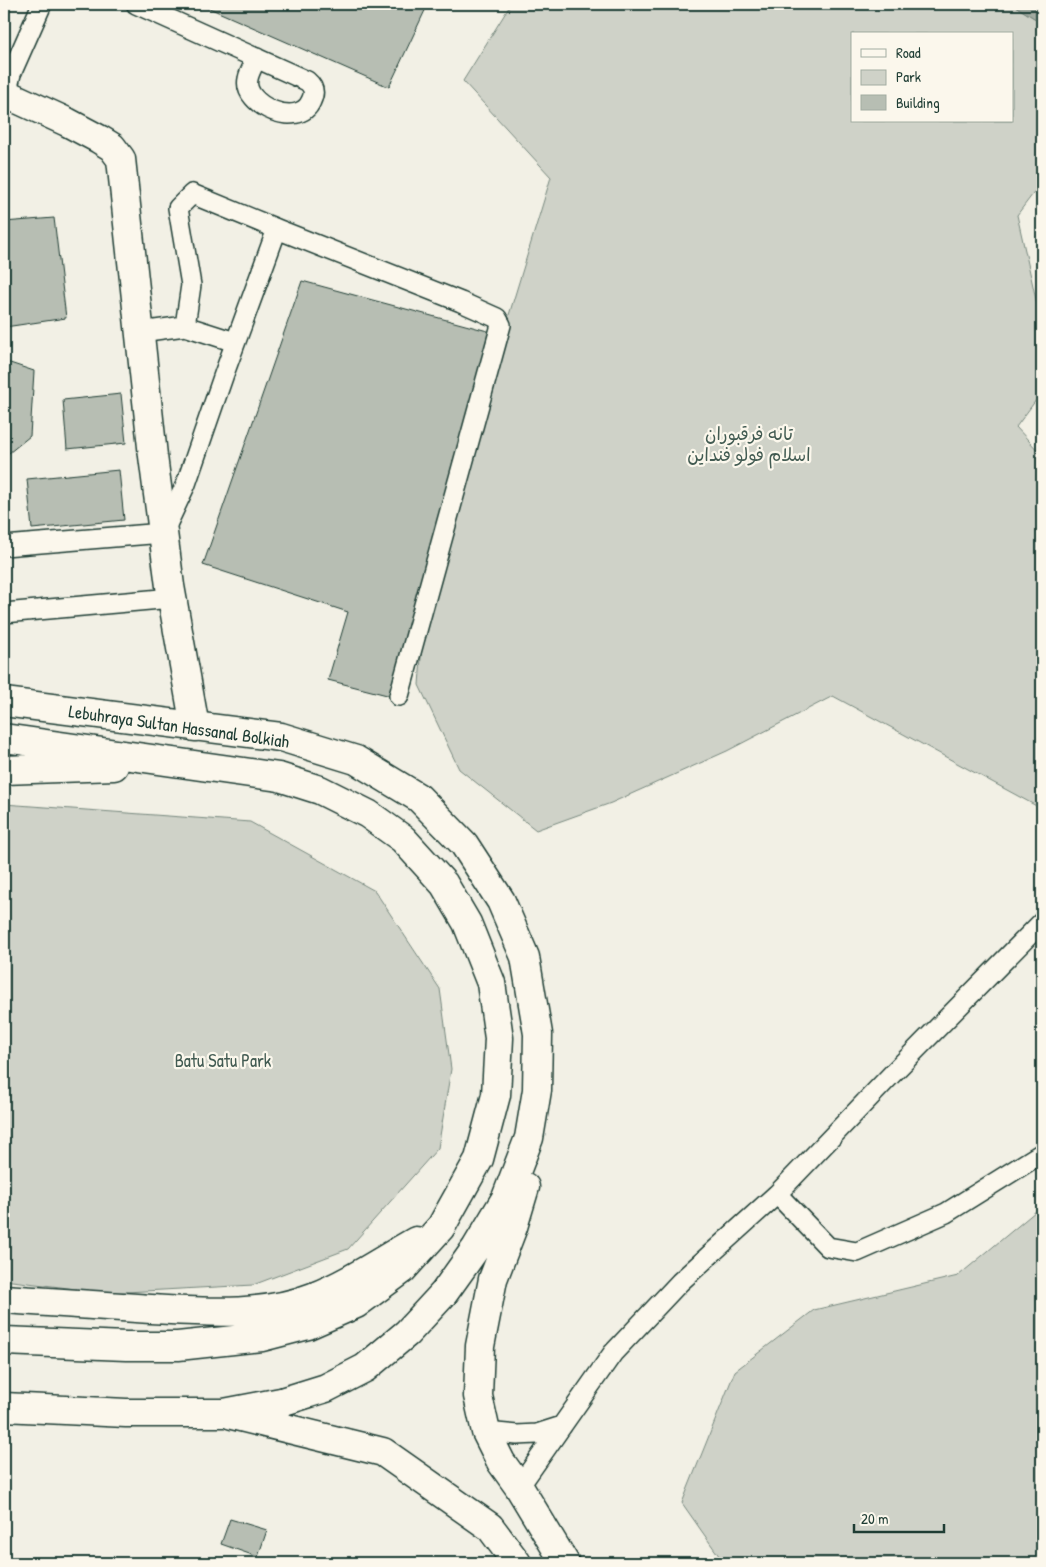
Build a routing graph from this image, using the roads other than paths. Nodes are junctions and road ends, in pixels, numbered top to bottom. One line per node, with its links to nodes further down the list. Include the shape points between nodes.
1 (42, 4): 4 (lane, via 11,74)
2 (136, 4): 3 (lane)
3 (257, 58)
4 (5, 97): 7 (main road, via 99,139 112,147 121,160)
5 (277, 229): 6 (lane, via 192,194 178,208 191,285); 8 (lane); 13 (lane, via 460,302 497,318 501,325)
6 (185, 326): 7 (lane); 8 (lane)
7 (140, 332): 9 (main road)
8 (235, 342): 9 (lane, via 186,484)
9 (163, 532): 10 (lane); 11 (main road)
10 (4, 546)
11 (172, 598): 12 (lane); 15 (main road)
12 (4, 613)
13 (399, 696)
14 (4, 702): 15 (main road, Lebuhraya Sultan Hassanal Bolkiah)
15 (195, 727): 20 (main road, Lebuhraya Sultan Hassanal Bolkiah, via 281,738 356,760 419,798 464,844 501,901 525,957 538,1034 537,1090)
16 (4, 738): 17 (main road, Lebuhraya Sultan Hassanal Bolkiah)
17 (193, 764): 18 (main road); 23 (main road, Lebuhraya Sultan Hassanal Bolkiah, via 279,777 320,790 368,814 403,839 444,884 467,923 492,983 499,1038 496,1095 479,1159)
18 (4, 770)
19 (1042, 922): 22 (lane)
20 (529, 1138): 27 (main road, Lebuhraya Sultan Hassanal Bolkiah, via 506,1198 476,1248 444,1293 407,1333 365,1368 326,1388 280,1402); 29 (main road, via 527,1181 493,1278 480,1346 478,1396)
21 (1042, 1153): 22 (lane, via 946,1213 857,1252 828,1247)
22 (777, 1194): 28 (lane, via 680,1282 613,1353)
23 (441, 1227): 24 (main road, via 347,1281 279,1307 235,1312); 25 (main road, Lebuhraya Sultan Hassanal Bolkiah, via 402,1270 356,1304 308,1325 253,1338 178,1346)
24 (4, 1299)
25 (4, 1342)
26 (4, 1407): 27 (main road, Lebuhraya Sultan Hassanal Bolkiah, via 126,1413)
27 (224, 1413): 31 (main road, via 383,1452 490,1526)
28 (562, 1426): 29 (lane, via 536,1434); 30 (lane)
29 (486, 1432): 30 (main road, via 501,1462)
30 (519, 1487): 32 (main road)
31 (517, 1563)
32 (565, 1563)

